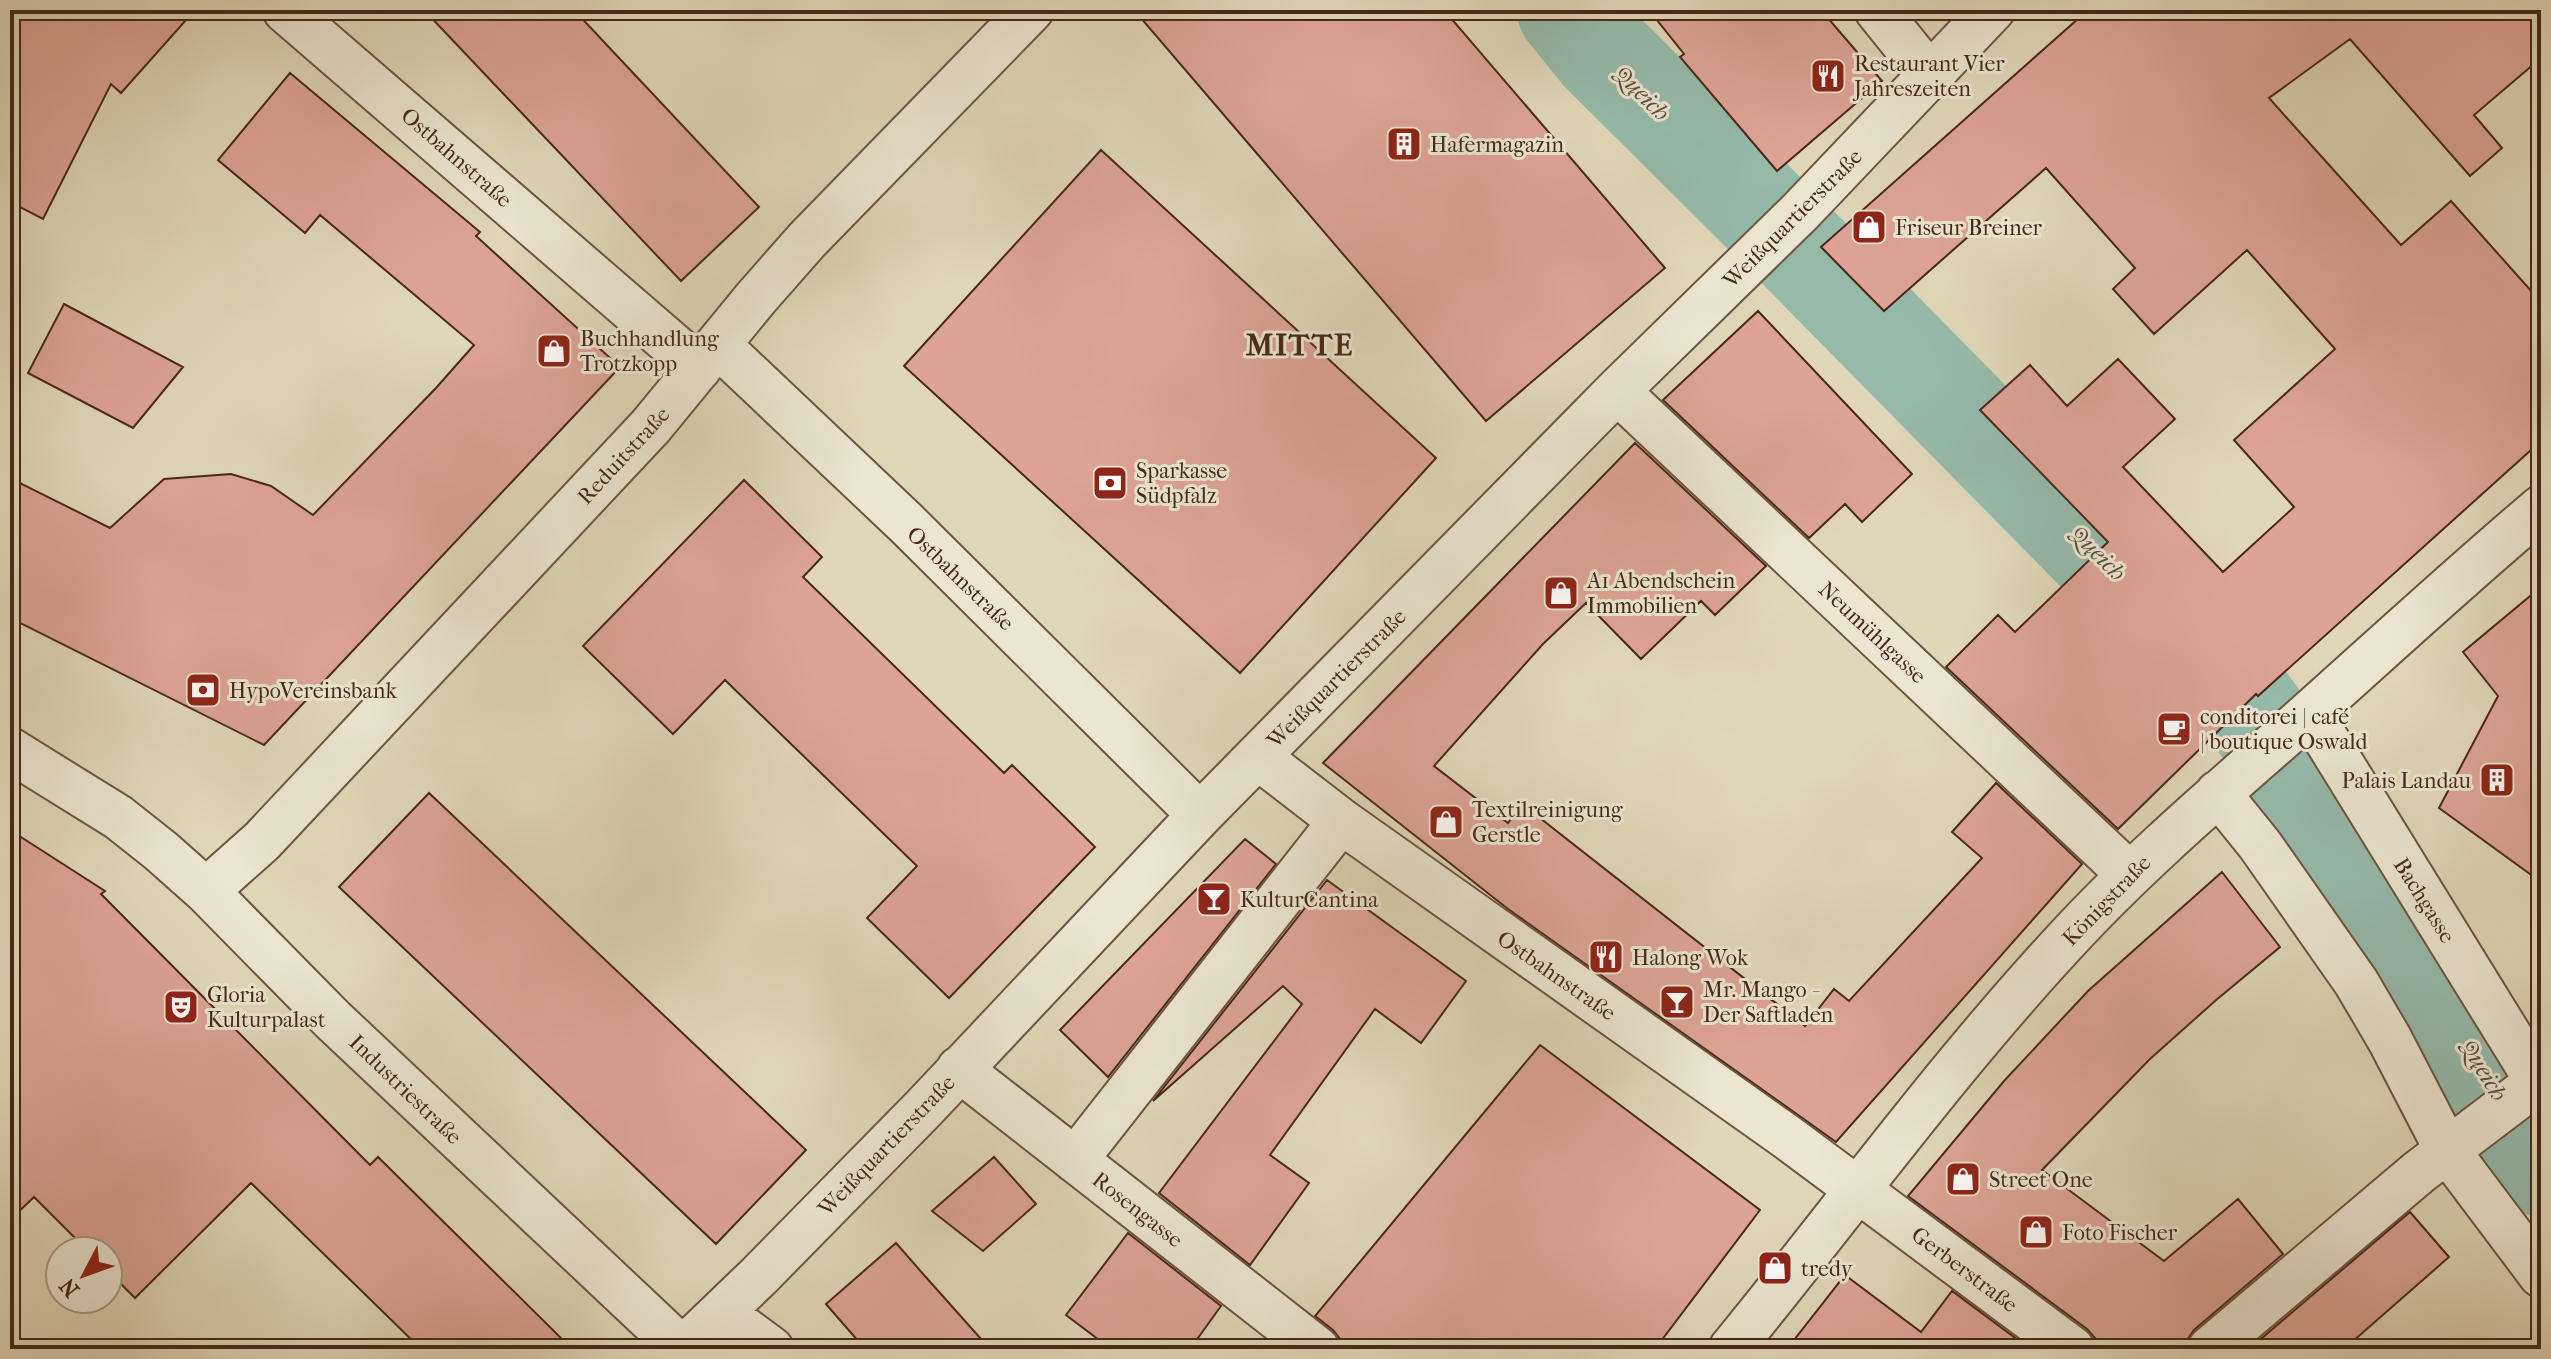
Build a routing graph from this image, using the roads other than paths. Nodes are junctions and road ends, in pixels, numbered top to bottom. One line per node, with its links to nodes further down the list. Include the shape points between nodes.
1 (285, 10): 6 (street, Ostbahnstraße)
2 (1031, 10): 6 (street, Reduitstraße, via 817,230)
3 (1877, 10): 5 (street)
4 (1992, 10): 5 (street, Weißquartierstraße)
5 (1930, 76): 7 (street, Weißquartierstraße)
6 (709, 356): 13 (street, Ostbahnstraße, via 905,522); 16 (street, Reduitstraße, via 651,426 262,841)
7 (1617, 391): 11 (street, Weißquartierstraße); 15 (street, Neumühlgasse)
8 (2541, 508): 9 (street, Königstraße)
9 (2310, 713): 12 (street, Königstraße); 18 (street, Bachgasse)
10 (10, 750): 16 (street, Industriestraße, via 118,817)
11 (1258, 757): 13 (street, Weißquartierstraße); 14 (street, Ostbahnstraße)
12 (2227, 785): 15 (street, Königstraße); 19 (street, via 2260,845 2356,982)
13 (1200, 815): 17 (street, Weißquartierstraße)
14 (1341, 821): 20 (street); 21 (street, Ostbahnstraße)
15 (2129, 874): 21 (street, Königstraße, via 2066,940)
16 (206, 891): 24 (street, Industriestraße, via 333,1020)
17 (959, 1069): 20 (street, Rosengasse); 23 (street, Weißquartierstraße)
18 (2518, 1099): 19 (street, Bachgasse)
19 (2447, 1150): 22 (street); 29 (street, Bachgasse)
20 (1075, 1160): 26 (street, Rosengasse)
21 (1858, 1189): 27 (street, Königstraße); 28 (street, Gerberstraße)
22 (2541, 1275)
23 (722, 1313): 24 (street, Weißquartierstraße); 25 (street)
24 (682, 1349)
25 (771, 1349)
26 (1317, 1349)
27 (1731, 1349)
28 (2072, 1349)
29 (2210, 1349)

